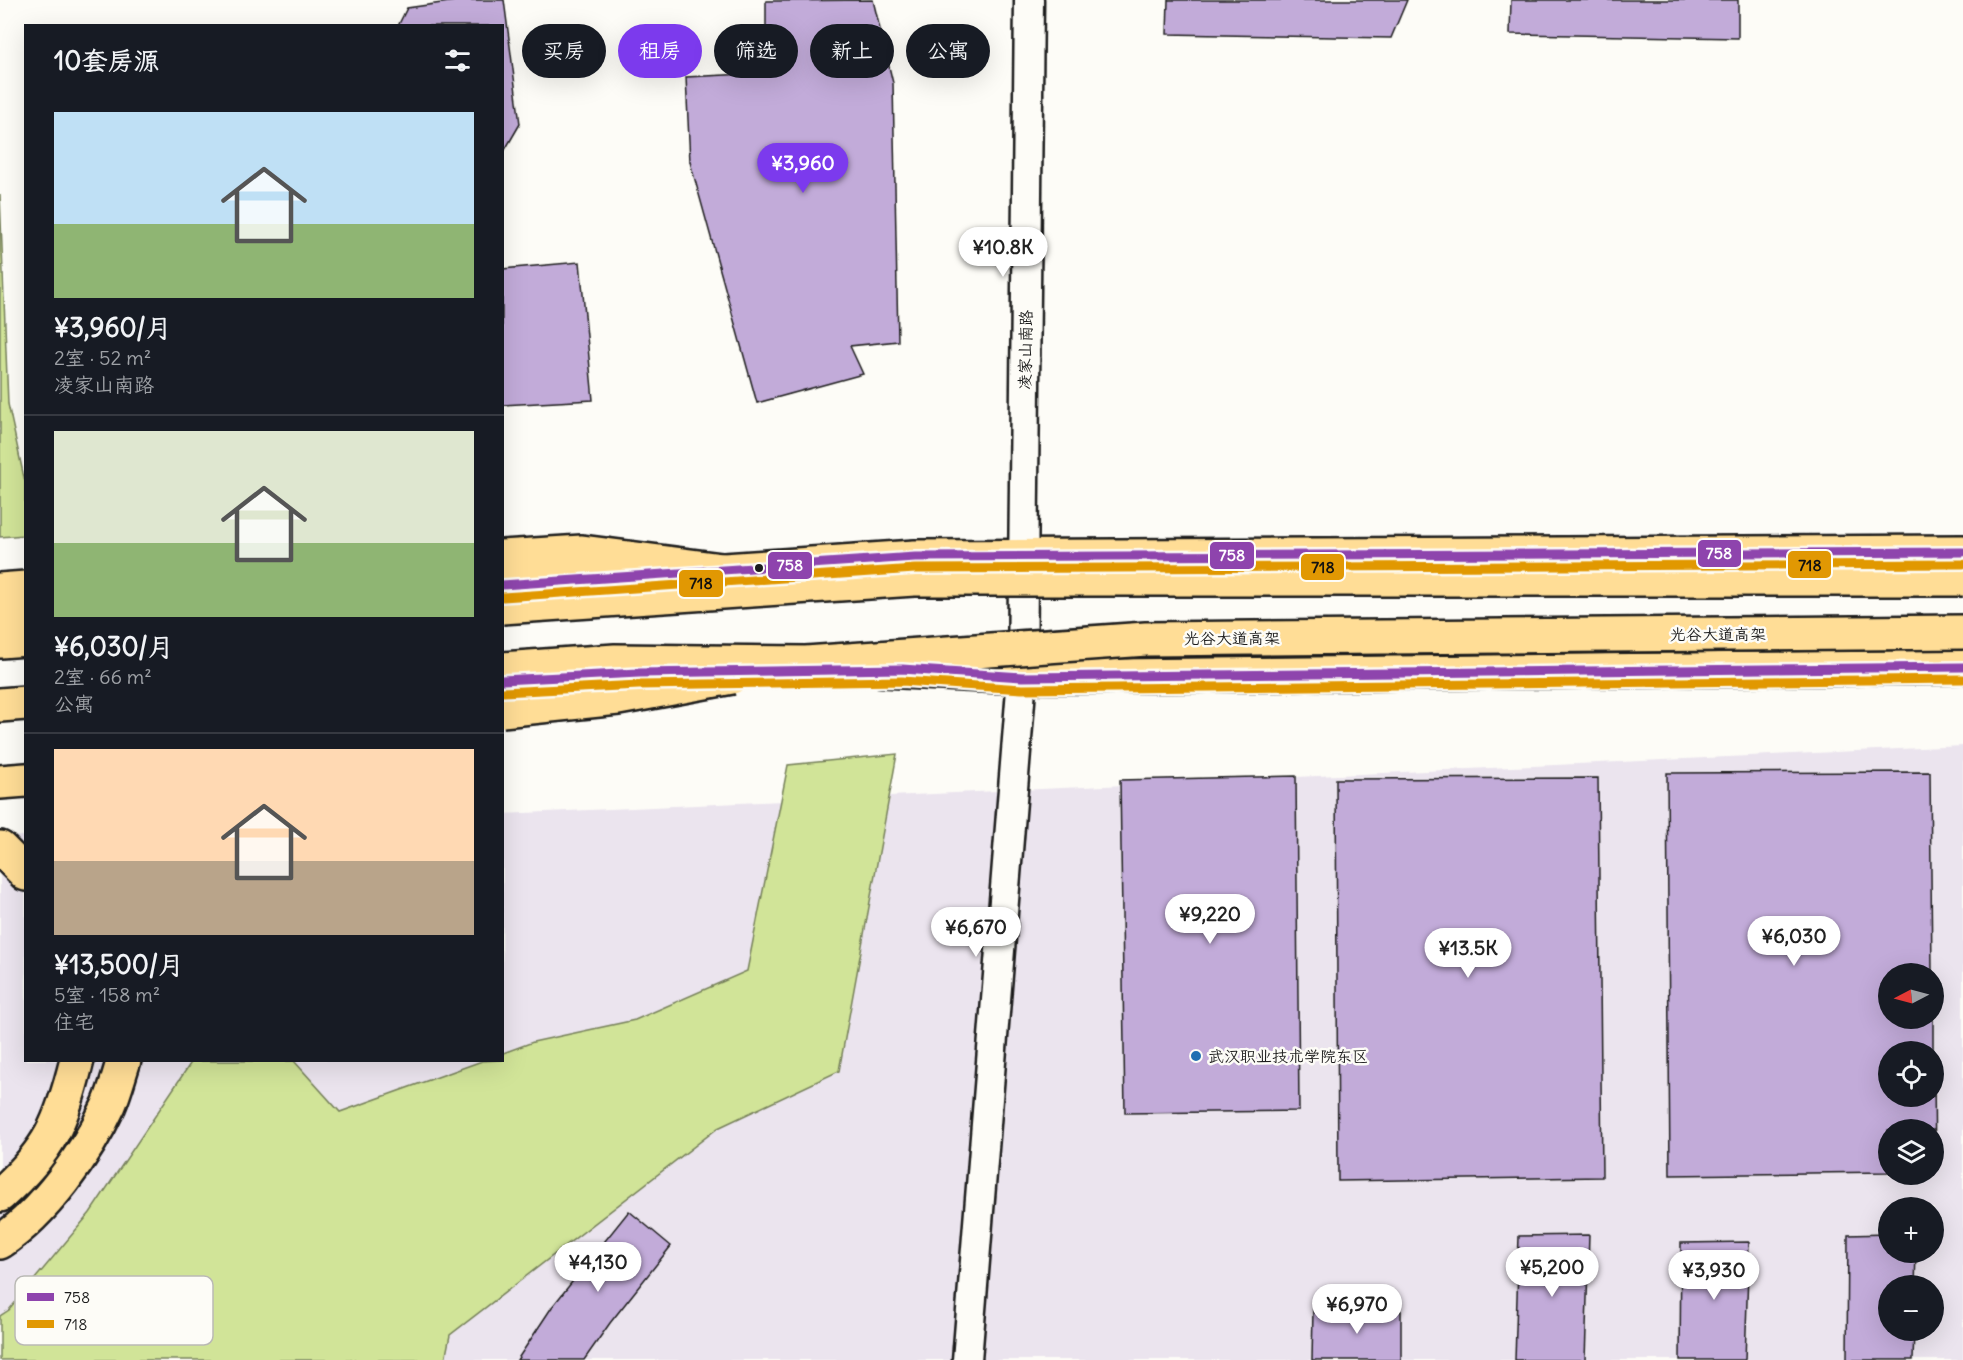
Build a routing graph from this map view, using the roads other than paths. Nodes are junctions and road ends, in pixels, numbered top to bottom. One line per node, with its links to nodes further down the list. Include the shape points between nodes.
1 (1029, 0): 4 (street, 凌家山南路)
2 (1963, 552): 4 (main road)
3 (504, 557): 5 (main road, via 582,552)
4 (1023, 557): 5 (main road, via 915,557); 19 (street, 凌家山南路)
5 (722, 570): 7 (main road)
6 (1963, 579): 10 (main road, bridge, via 914,579)
7 (504, 585)
8 (24, 588): 9 (main road)
9 (0, 590)
10 (504, 607)
11 (24, 617): 12 (main road)
12 (0, 619)
13 (1963, 632): 16 (main road, 光谷大道高架, bridge, via 1146,639)
14 (24, 639): 15 (main road)
15 (0, 641)
16 (806, 663): 18 (main road, 光谷大道高架, bridge, via 615,661); 23 (main road, bridge, via 618,698)
17 (1963, 667): 19 (main road)
18 (504, 669)
19 (1022, 677): 20 (main road, via 902,669 639,673); 34 (street, 凌家山南路)
20 (504, 680)
21 (24, 703): 22 (main road)
22 (0, 705)
23 (504, 710)
24 (24, 714): 25 (main road)
25 (0, 716)
26 (24, 780): 27 (main road)
27 (0, 782)
28 (0, 848): 29 (main road)
29 (24, 872)
30 (76, 1062): 32 (main road, via 65,1108 47,1145)
31 (123, 1062): 33 (main road, via 109,1105 79,1156 46,1203)
32 (0, 1195)
33 (0, 1242)
34 (967, 1360)

